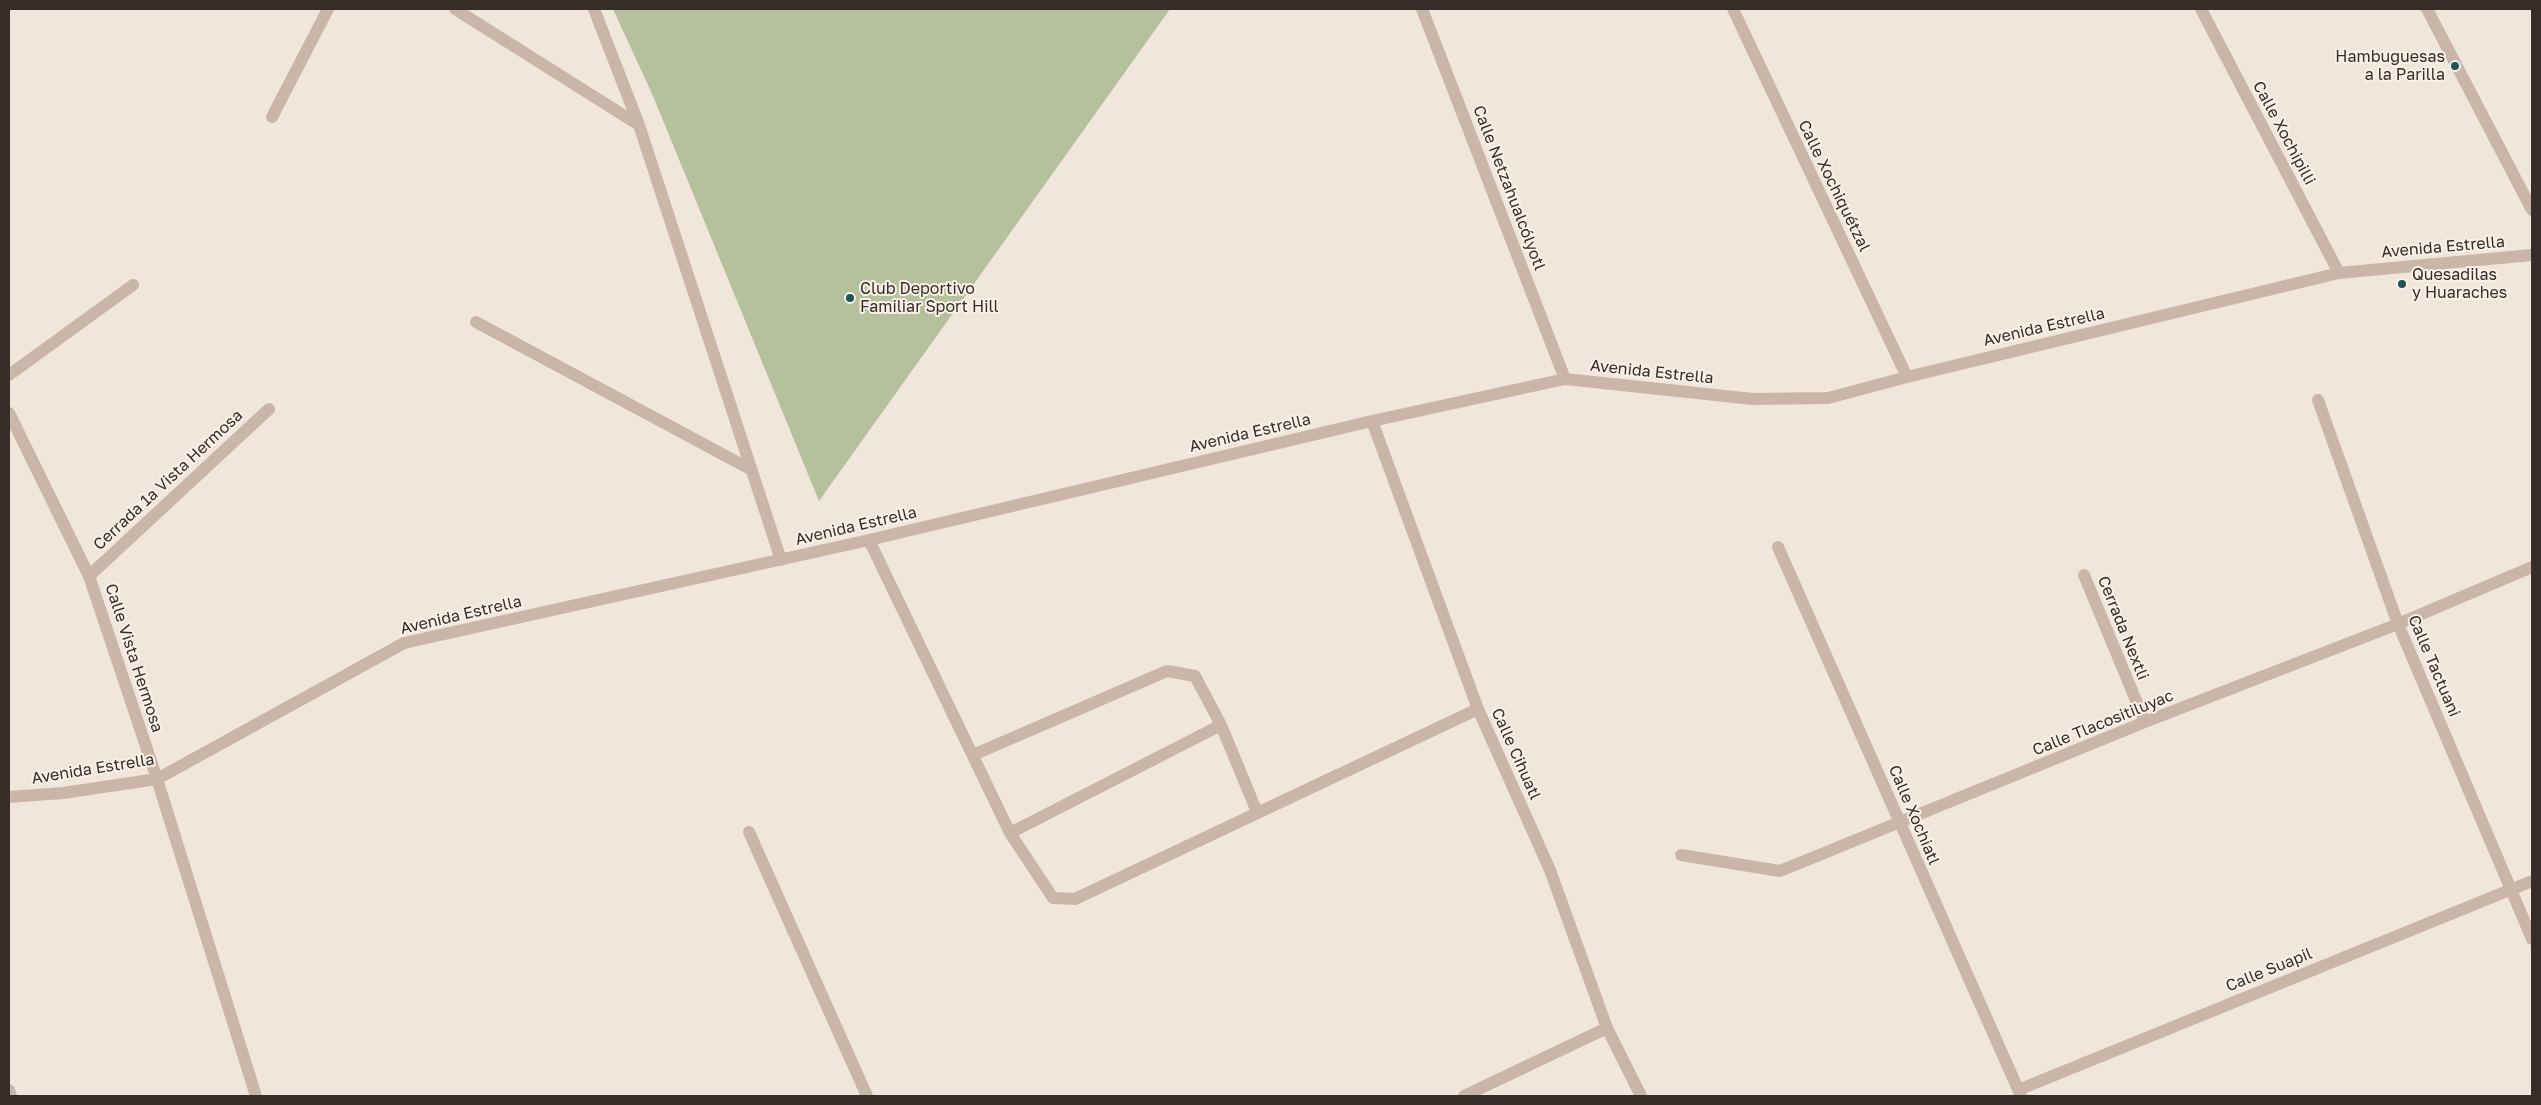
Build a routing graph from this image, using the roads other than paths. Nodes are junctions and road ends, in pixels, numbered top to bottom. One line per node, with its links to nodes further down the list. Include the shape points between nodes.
1 (328, 9): 8 (street)
2 (455, 9): 9 (street)
3 (594, 9): 9 (street)
4 (1422, 9): 17 (street, Calle Netzahualcólyotl)
5 (1733, 9): 16 (street, Calle Xochiquétzal)
6 (2200, 9): 12 (street, Calle Xochipilli)
7 (2427, 9): 10 (street)
8 (272, 117)
9 (639, 125): 22 (street)
10 (2532, 210)
11 (2532, 256): 12 (street, Avenida Estrella)
12 (2339, 273): 16 (street, Avenida Estrella)
13 (133, 285): 15 (street)
14 (476, 322): 22 (street)
15 (9, 375)
16 (1907, 376): 17 (street, Avenida Estrella, via 1828,398 1752,398)
17 (1565, 379): 21 (street, Avenida Estrella)
18 (2318, 400): 29 (street, Calle Tactuani)
19 (269, 409): 28 (street, Cerrada 1ª Vista Hermosa)
20 (9, 413): 28 (street, Calle Vista Hermosa)
21 (1372, 421): 23 (street, Avenida Estrella); 30 (street, Calle Cihuatl)
22 (750, 469): 25 (street)
23 (869, 540): 25 (street, Avenida Estrella); 33 (street)
24 (1778, 547): 37 (street, Calle Xochiatl)
25 (780, 560): 34 (street, Avenida Estrella, via 404,643)
26 (2532, 567): 29 (street, Calle Tlacositiluyac)
27 (2084, 575): 31 (street, Cerrada Nextli)
28 (89, 576): 34 (street, Calle Vista Hermosa)
29 (2398, 624): 31 (street, Calle Tlacositiluyac); 42 (street, Calle Tactuani)
30 (1478, 709): 36 (street); 44 (street, Calle Cihuatl, via 1550,870)
31 (2145, 722): 37 (street, Calle Tlacositiluyac)
32 (1221, 726): 33 (street, via 1195,676 1167,671); 36 (street); 39 (street)
33 (973, 755): 39 (street)
34 (156, 779): 35 (street, Avenida Estrella, via 63,793); 48 (street, Calle Vista Hermosa)
35 (9, 797)
36 (1257, 812): 39 (street, via 1075,899 1053,898)
37 (1900, 824): 40 (street, Calle Tlacositiluyac, via 1780,871); 46 (street, Calle Xochiatl)
38 (749, 832): 49 (street)
39 (1010, 833)
40 (1681, 855)
41 (2532, 881): 42 (street, Calle Suapil)
42 (2510, 890): 43 (street, Calle Tactuani); 46 (street, Calle Suapil)
43 (2532, 939)
44 (1608, 1028): 50 (street); 51 (street, Calle Cihuatl)
45 (9, 1090): 47 (street)
46 (2019, 1093)
47 (11, 1096)
48 (256, 1096)
49 (867, 1096)
50 (1464, 1096)
51 (1642, 1096)

